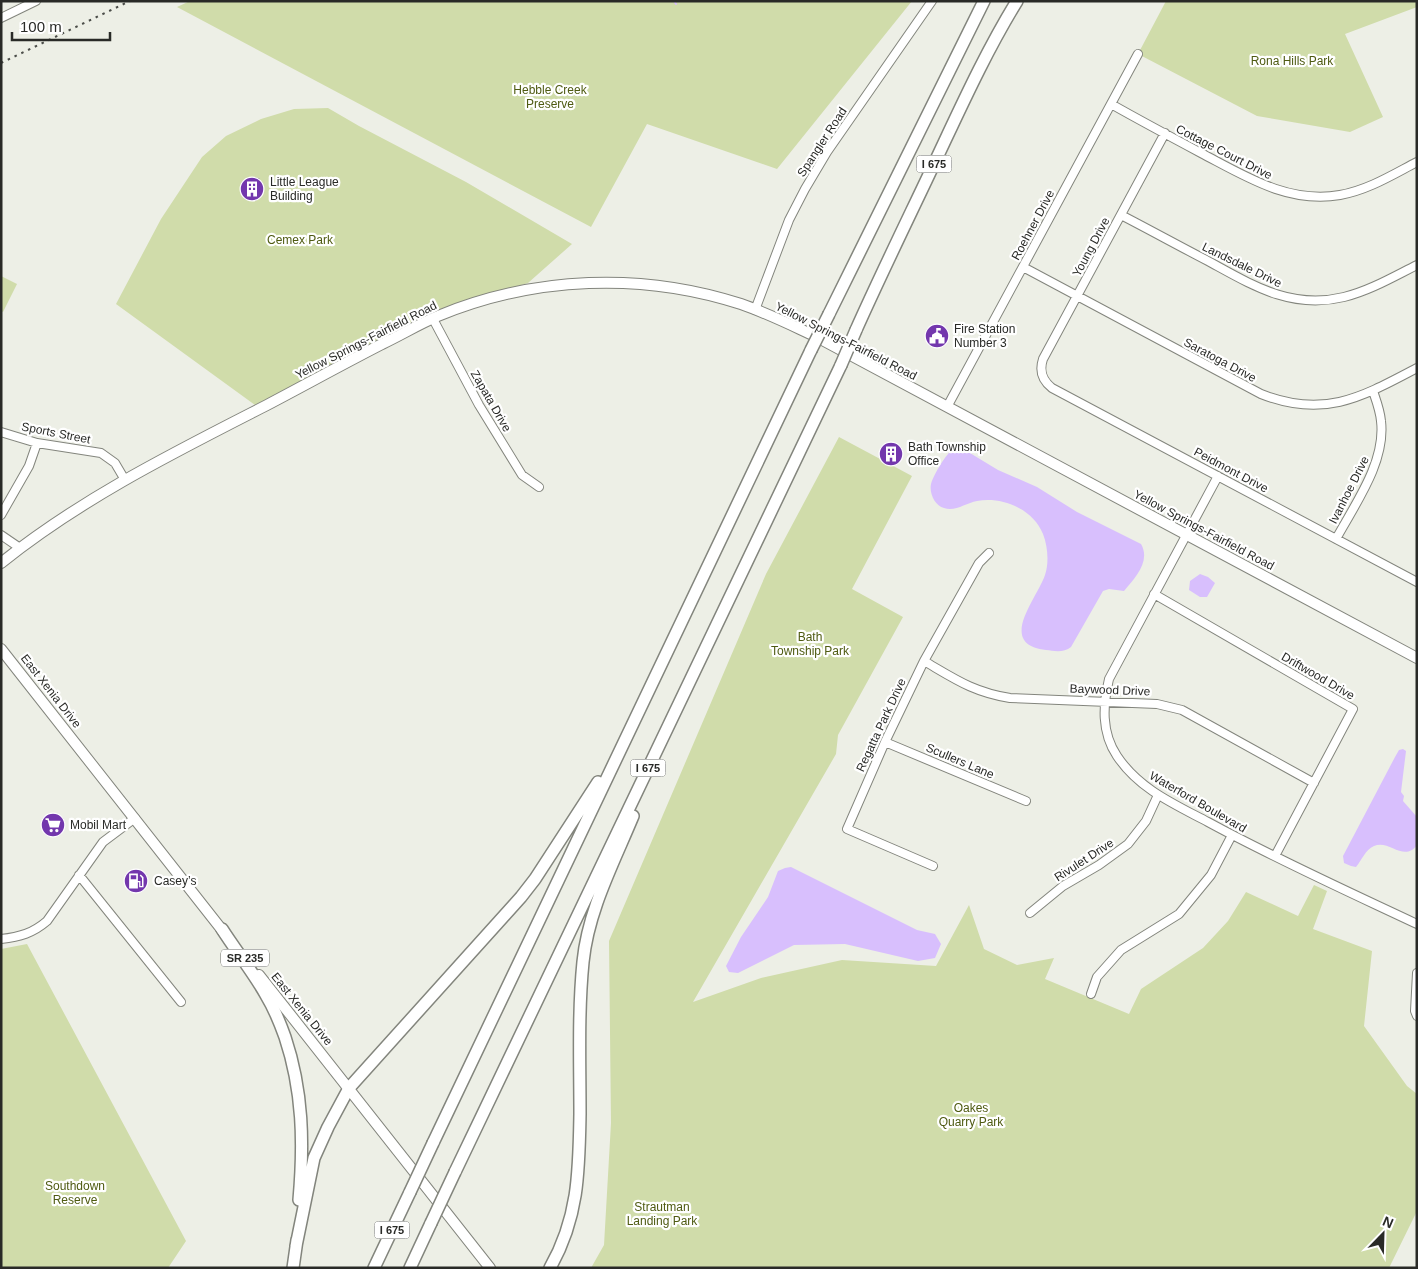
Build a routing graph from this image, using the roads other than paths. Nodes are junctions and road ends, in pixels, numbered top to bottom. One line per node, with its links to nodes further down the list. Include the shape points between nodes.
1 (36, 1): 5 (street)
2 (932, 1): 14 (street, Spangler Road, via 805,189 789,220)
3 (984, 1): 39 (highway, I 675, bridge)
4 (1017, 1): 34 (highway, I 675, bridge, via 946,139 842,365)
5 (1, 18)
6 (1138, 54): 7 (street, Roehner Drive)
7 (1111, 104): 8 (street, Cottage Court Drive); 12 (street, Roehner Drive)
8 (1165, 134): 9 (street, Cottage Court Drive, via 1259,184 1299,196 1352,192); 10 (street, Young Drive)
9 (1417, 162)
10 (1121, 214): 11 (street, Landsdale Drive, via 1262,290 1294,299 1343,298); 13 (street, Young Drive)
11 (1417, 265)
12 (1023, 267): 13 (street, Saratoga Drive); 19 (street, Roehner Drive)
13 (1077, 296): 17 (street, Young Drive, via 1043,359); 18 (street, Saratoga Drive, via 1268,397 1299,404 1324,405)
14 (755, 310): 15 (main road, Yellow Springs-Fairfield Road, via 686,290 633,283 590,282 510,293); 19 (main road, Yellow Springs-Fairfield Road, via 815,336)
15 (433, 319): 23 (main road, Yellow Springs-Fairfield Road); 24 (street, Zapata Drive, via 479,405 522,475)
16 (1417, 368): 18 (street, Saratoga Drive)
17 (1041, 372): 22 (street, Peidmont Drive, via 1052,388)
18 (1373, 391): 28 (street, Ivanhoe Drive, via 1381,420 1379,452 1373,470)
19 (947, 407): 26 (main road, Yellow Springs-Fairfield Road)
20 (1, 432): 21 (street, Sports Street)
21 (37, 443): 23 (street, Sports Street, via 101,453 114,463); 25 (street, via 29,466)
22 (1218, 476): 26 (street, Waterford Boulevard); 28 (street, Peidmont Drive)
23 (125, 480): 29 (main road, Yellow Springs-Fairfield Road)
24 (539, 487)
25 (1, 515)
26 (1187, 534): 33 (street, Waterford Boulevard); 36 (main road, Yellow Springs-Fairfield Road)
27 (1, 535): 29 (street)
28 (1336, 539): 32 (street, Peidmont Drive)
29 (20, 548): 31 (main road, Yellow Springs-Fairfield Road)
30 (990, 553): 37 (street, Regatta Park Drive, via 979,563)
31 (1, 563)
32 (1417, 582)
33 (1154, 594): 38 (street, Waterford Boulevard, via 1109,679); 41 (street, Driftwood Drive, via 1353,709)
34 (708, 639): 61 (highway, I 675, bridge); 63 (highway, via 587,933 581,989 578,1178 569,1226)
35 (1, 648): 44 (main road, East Xenia Drive / SR 235)
36 (1417, 658)
37 (924, 661): 38 (street, Baywood Drive, via 989,694 1010,698); 40 (street, Regatta Park Drive)
38 (1104, 701): 41 (street, Baywood Drive, via 1157,704 1182,710); 42 (street, Waterford Boulevard, via 1105,728 1116,754 1133,777)
39 (638, 710): 57 (highway, via 602,776 521,897); 60 (highway, I 675, bridge)
40 (884, 742): 43 (street, Scullers Lane); 47 (street, Regatta Park Drive, via 847,829)
41 (1314, 783): 46 (street, Driftwood Drive)
42 (1158, 795): 45 (street, Waterford Boulevard); 49 (street, Rivulet Drive, via 1146,821 1128,844 1099,866 1063,886)
43 (1026, 801)
44 (135, 818): 48 (street, via 103,842); 51 (main road, East Xenia Drive / SR 235)
45 (1232, 835): 46 (street, Waterford Boulevard); 54 (street, via 1211,875 1179,914 1121,950 1097,977)
46 (1275, 856): 50 (street, Waterford Boulevard)
47 (933, 866)
48 (79, 874): 52 (street, via 51,917 40,927 25,935); 55 (street)
49 (1030, 913)
50 (1417, 924)
51 (222, 928): 57 (main road, East Xenia Drive / SR 235); 58 (highway, via 267,996 293,1064 303,1129)
52 (1, 939)
53 (1417, 973): 56 (street)
54 (1091, 994)
55 (181, 1002)
56 (1417, 1016)
57 (348, 1088): 58 (highway, via 314,1158); 62 (main road, East Xenia Drive / SR 235)
58 (296, 1246): 59 (highway)
59 (293, 1268)
60 (374, 1268)
61 (410, 1268)
62 (490, 1268)
63 (550, 1268)

